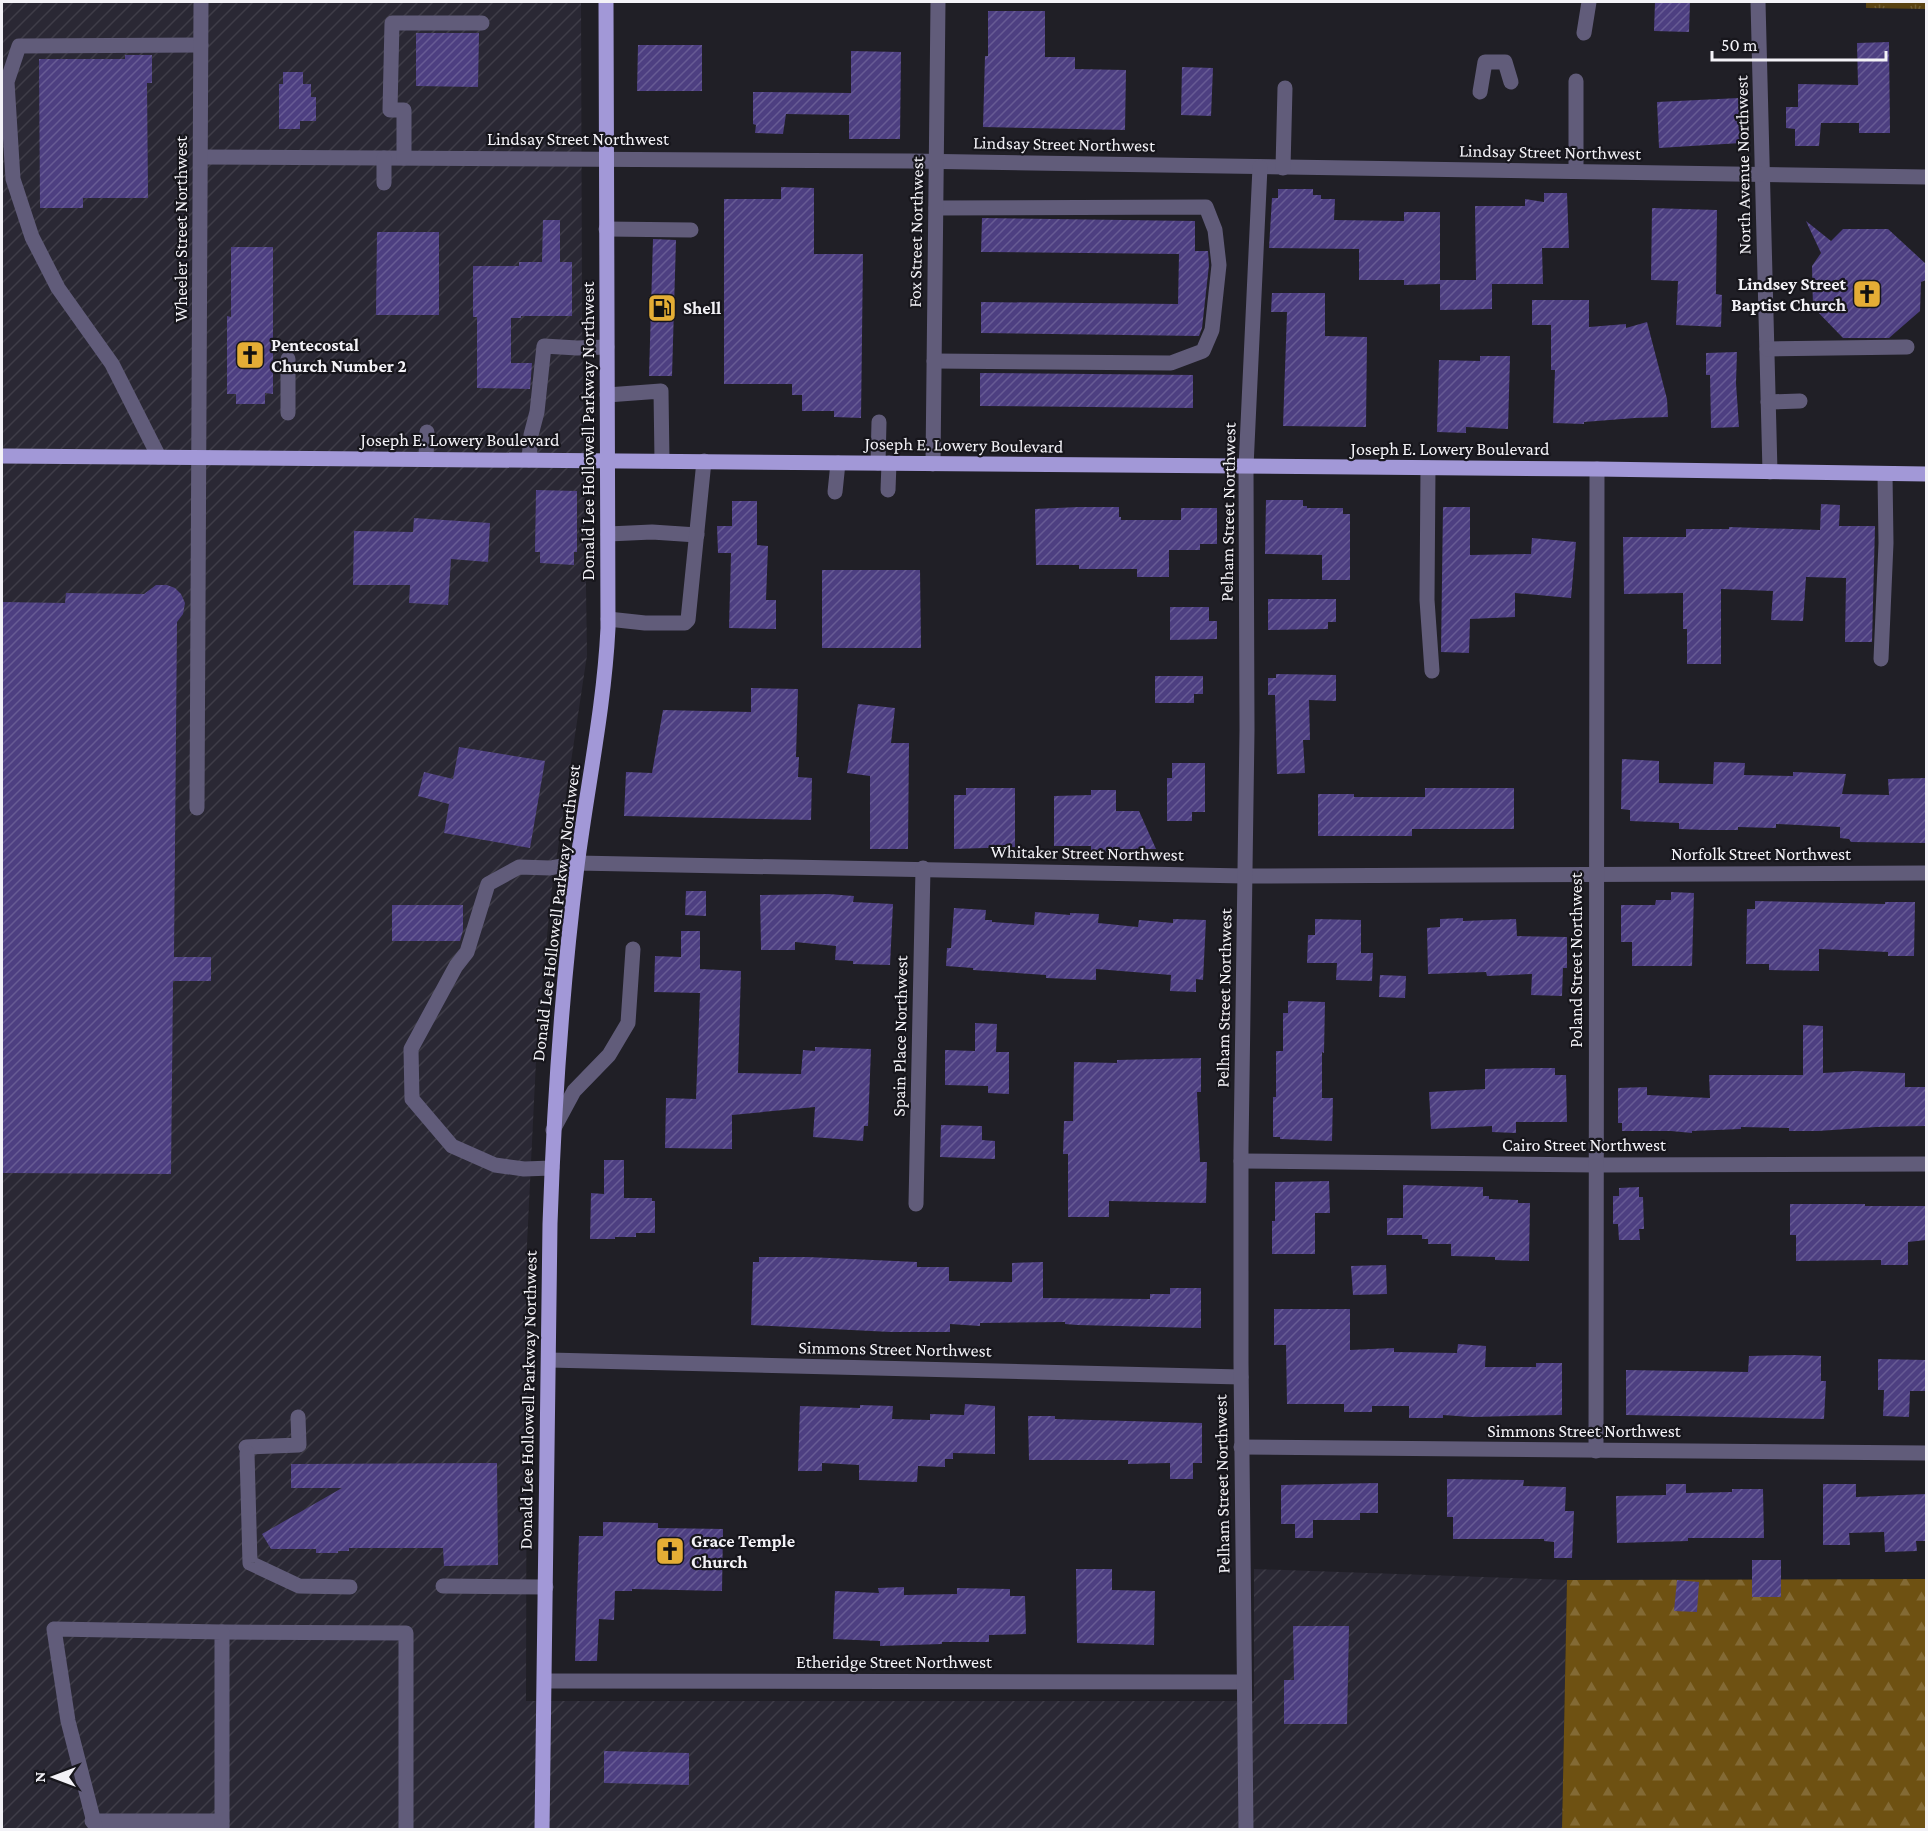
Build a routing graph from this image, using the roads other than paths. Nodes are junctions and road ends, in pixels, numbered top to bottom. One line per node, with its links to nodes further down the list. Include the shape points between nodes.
1 (201, 2): 8 (street, Wheeler Street Northwest)
2 (606, 2): 16 (main road, Donald Lee Hollowell Parkway Northwest)
3 (938, 2): 17 (street, Fox Street Northwest)
4 (1589, 2): 7 (street)
5 (1758, 2): 21 (street, North Avenue Northwest)
6 (482, 23): 15 (street, via 392,23 390,110 404,110)
7 (1584, 33)
8 (201, 45): 13 (street, Wheeler Street Northwest); 39 (street, via 19,46 7,82 14,179 32,237 58,288 112,364)
9 (1576, 81): 20 (street)
10 (1511, 82): 12 (street, via 1505,62 1485,63)
11 (1285, 88): 19 (street)
12 (1480, 92)
13 (201, 157): 14 (street, Lindsay Street Northwest); 40 (street, Wheeler Street Northwest)
14 (384, 158): 15 (street, Lindsay Street Northwest); 23 (street)
15 (404, 158): 16 (street, Lindsay Street Northwest)
16 (606, 158): 17 (street, Lindsay Street Northwest); 25 (main road, Donald Lee Hollowell Parkway Northwest)
17 (937, 162): 18 (street, Lindsay Street Northwest); 24 (street, Fox Street Northwest)
18 (1260, 167): 19 (street, Lindsay Street Northwest); 49 (street, Pelham Street Northwest)
19 (1283, 168): 20 (street, Lindsay Street Northwest)
20 (1576, 171): 21 (street, Lindsay Street Northwest)
21 (1763, 175): 22 (street, Lindsay Street Northwest); 29 (street, North Avenue Northwest)
22 (1926, 177)
23 (384, 183)
24 (936, 208): 31 (street, Fox Street Northwest); 31 (street, via 1206,207 1215,230 1219,265 1212,330 1203,351 1171,363)
25 (606, 229): 26 (street); 27 (main road, Donald Lee Hollowell Parkway Northwest)
26 (691, 230)
27 (607, 347): 32 (main road, Donald Lee Hollowell Parkway Northwest); 42 (street, via 543,346)
28 (1907, 347): 29 (street)
29 (1767, 349): 34 (street, North Avenue Northwest)
30 (288, 359): 35 (street)
31 (934, 362): 48 (street, Fox Street Northwest)
32 (607, 395): 43 (main road, Donald Lee Hollowell Parkway Northwest); 44 (street, via 661,391)
33 (1800, 401): 34 (street)
34 (1768, 402): 52 (street, North Avenue Northwest)
35 (288, 412)
36 (879, 422): 47 (street)
37 (427, 432): 41 (street)
38 (2, 456): 39 (main road, Joseph E. Lowery Boulevard)
39 (159, 457): 40 (main road, Joseph E. Lowery Boulevard)
40 (199, 457): 41 (main road, Joseph E. Lowery Boulevard); 62 (street, Wheeler Street Northwest)
41 (426, 459): 42 (main road, Joseph E. Lowery Boulevard)
42 (529, 460): 43 (main road, Joseph E. Lowery Boulevard)
43 (607, 460): 44 (main road, Joseph E. Lowery Boulevard); 57 (main road, Donald Lee Hollowell Parkway Northwest)
44 (662, 461): 45 (main road, Joseph E. Lowery Boulevard)
45 (704, 461): 46 (main road, Joseph E. Lowery Boulevard); 58 (street)
46 (838, 463): 47 (main road, Joseph E. Lowery Boulevard); 56 (street)
47 (884, 463): 48 (main road, Joseph E. Lowery Boulevard); 55 (street)
48 (933, 464): 49 (main road, Joseph E. Lowery Boulevard)
49 (1246, 467): 50 (main road, Joseph E. Lowery Boulevard); 67 (street, Pelham Street Northwest)
50 (1428, 468): 51 (main road, Joseph E. Lowery Boulevard); 61 (street, via 1427,600)
51 (1597, 469): 52 (main road, Joseph E. Lowery Boulevard); 66 (street, Poland Street Northwest)
52 (1770, 472): 53 (main road, Joseph E. Lowery Boulevard)
53 (1885, 474): 54 (main road, Joseph E. Lowery Boulevard); 60 (street)
54 (1926, 474)
55 (888, 490)
56 (835, 492)
57 (608, 534): 58 (street, via 652,531); 59 (main road, Donald Lee Hollowell Parkway Northwest)
58 (698, 535): 59 (street, via 685,623)
59 (608, 619): 63 (main road, Donald Lee Hollowell Parkway Northwest, via 601,711)
60 (1881, 659)
61 (1432, 671)
62 (197, 808)
63 (577, 863): 64 (street, Whitaker Street Northwest); 69 (main road, Donald Lee Hollowell Parkway Northwest); 73 (street, Whitaker Street Northwest, via 550,868 519,867 488,884 466,952 411,1049 412,1099 452,1146 495,1166)
64 (923, 868): 67 (street, Whitaker Street Northwest); 74 (street, Spain Place Northwest)
65 (1926, 873): 66 (street, Norfolk Street Northwest)
66 (1596, 874): 67 (street, Whitaker Street Northwest); 72 (street, Poland Street Northwest)
67 (1245, 876): 70 (street, Pelham Street Northwest)
68 (633, 949): 69 (street, via 628,1023 609,1055 574,1091)
69 (553, 1130): 73 (main road, Donald Lee Hollowell Parkway Northwest)
70 (1241, 1161): 72 (street, Cairo Street Northwest); 76 (street, Pelham Street Northwest)
71 (1926, 1164): 72 (street, Cairo Street Northwest)
72 (1596, 1165): 79 (street, Poland Street Northwest)
73 (552, 1168): 75 (main road, Donald Lee Hollowell Parkway Northwest)
74 (916, 1204)
75 (549, 1360): 76 (street, Simmons Street Northwest); 83 (main road, Donald Lee Hollowell Parkway Northwest)
76 (1241, 1377): 78 (street, Pelham Street Northwest)
77 (298, 1418): 82 (street, via 299,1445 246,1450 250,1563 299,1586)
78 (1241, 1447): 79 (street, Simmons Street Northwest); 86 (street, Pelham Street Northwest)
79 (1596, 1451): 80 (street, Simmons Street Northwest)
80 (1926, 1454)
81 (443, 1586): 83 (street)
82 (350, 1587)
83 (546, 1587): 85 (main road, Donald Lee Hollowell Parkway Northwest)
84 (222, 1632): 87 (street, via 54,1629 68,1721); 88 (street); 89 (street, via 406,1633)
85 (545, 1681): 86 (street, Etheridge Street Northwest); 90 (main road, Donald Lee Hollowell Parkway Northwest)
86 (1244, 1682): 91 (street, Pelham Street Northwest)
87 (94, 1825): 88 (street)
88 (222, 1825)
89 (406, 1830)
90 (542, 1830)
91 (1246, 1830)

